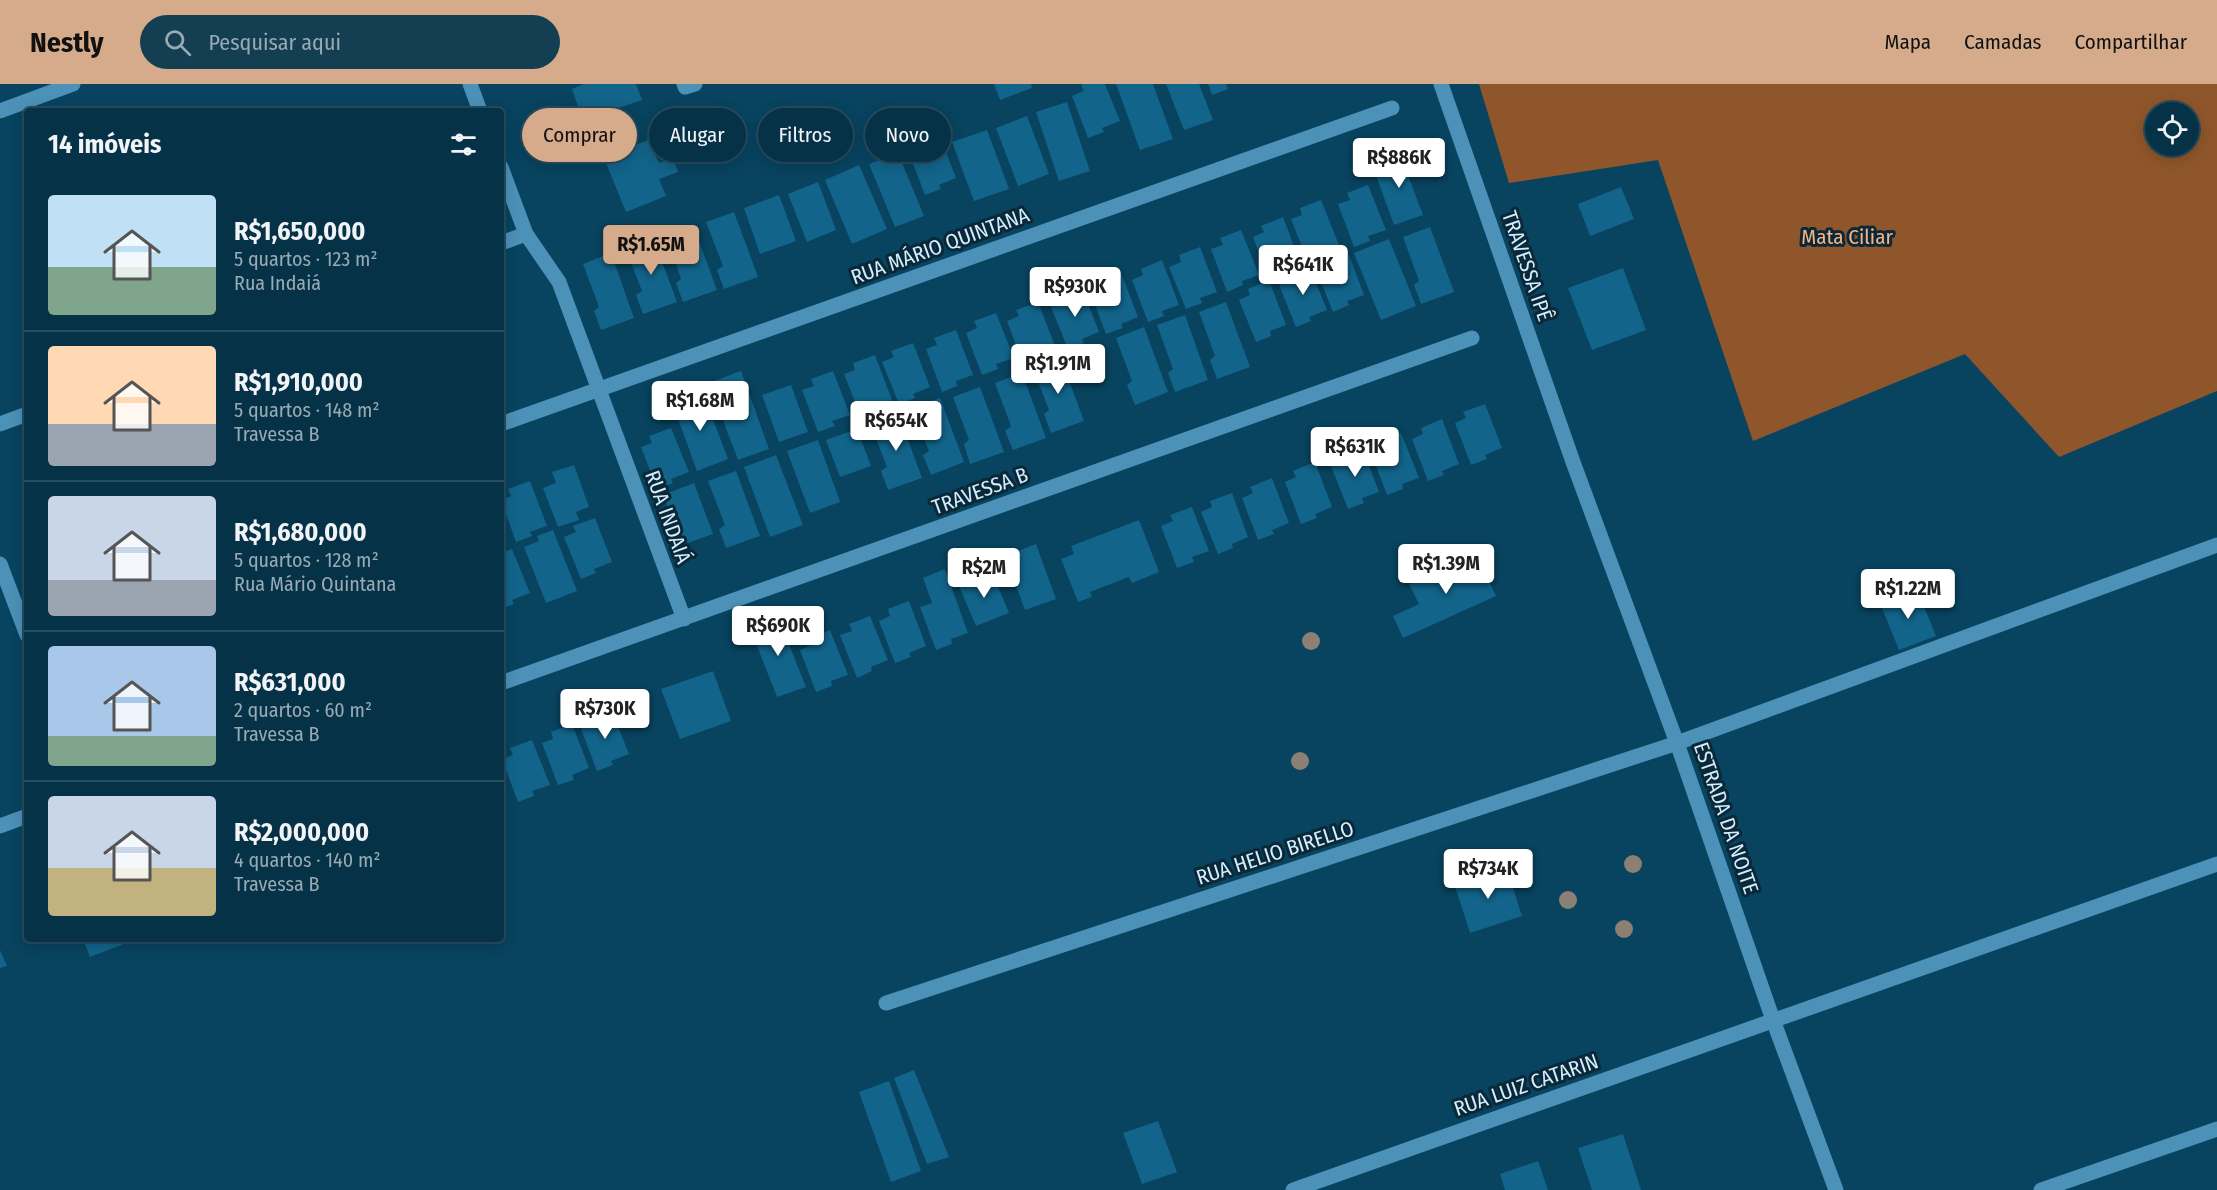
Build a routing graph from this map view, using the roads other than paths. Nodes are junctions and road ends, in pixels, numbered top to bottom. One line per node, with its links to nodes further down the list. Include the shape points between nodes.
1 (74, 84): 8 (street)
2 (470, 84): 6 (street)
3 (684, 84): 4 (street)
4 (695, 84)
5 (1442, 84): 17 (street, TRAVESSA IPÊ)
6 (479, 108)
7 (1392, 108): 13 (street, RUA MÁRIO QUINTANA)
8 (0, 111)
9 (504, 175): 10 (street, RUA INDAIÁ)
10 (526, 234): 11 (street); 13 (street, RUA INDAIÁ, via 559,282)
11 (504, 242)
12 (1472, 338): 20 (street, TRAVESSA B)
13 (598, 389): 15 (street, RUA MÁRIO QUINTANA); 20 (street, RUA INDAIÁ)
14 (24, 415): 16 (street)
15 (504, 423)
16 (0, 424)
17 (1573, 462): 23 (street, ESTRADA DA NOITE)
18 (2217, 545): 23 (street, RUA HELIO BIRELLO)
19 (0, 564): 21 (street)
20 (684, 619): 22 (street, TRAVESSA B)
21 (24, 628)
22 (504, 682)
23 (1677, 742): 27 (street, RUA HELIO BIRELLO); 28 (street, ESTRADA DA NOITE)
24 (24, 817): 25 (street)
25 (0, 826)
26 (2217, 864): 28 (street, RUA LUIZ CATARIN)
27 (886, 1003)
28 (1773, 1020): 30 (street, RUA LUIZ CATARIN); 31 (street, ESTRADA DA NOITE)
29 (2217, 1129): 32 (street)
30 (1293, 1190)
31 (1836, 1190)
32 (2041, 1190)

